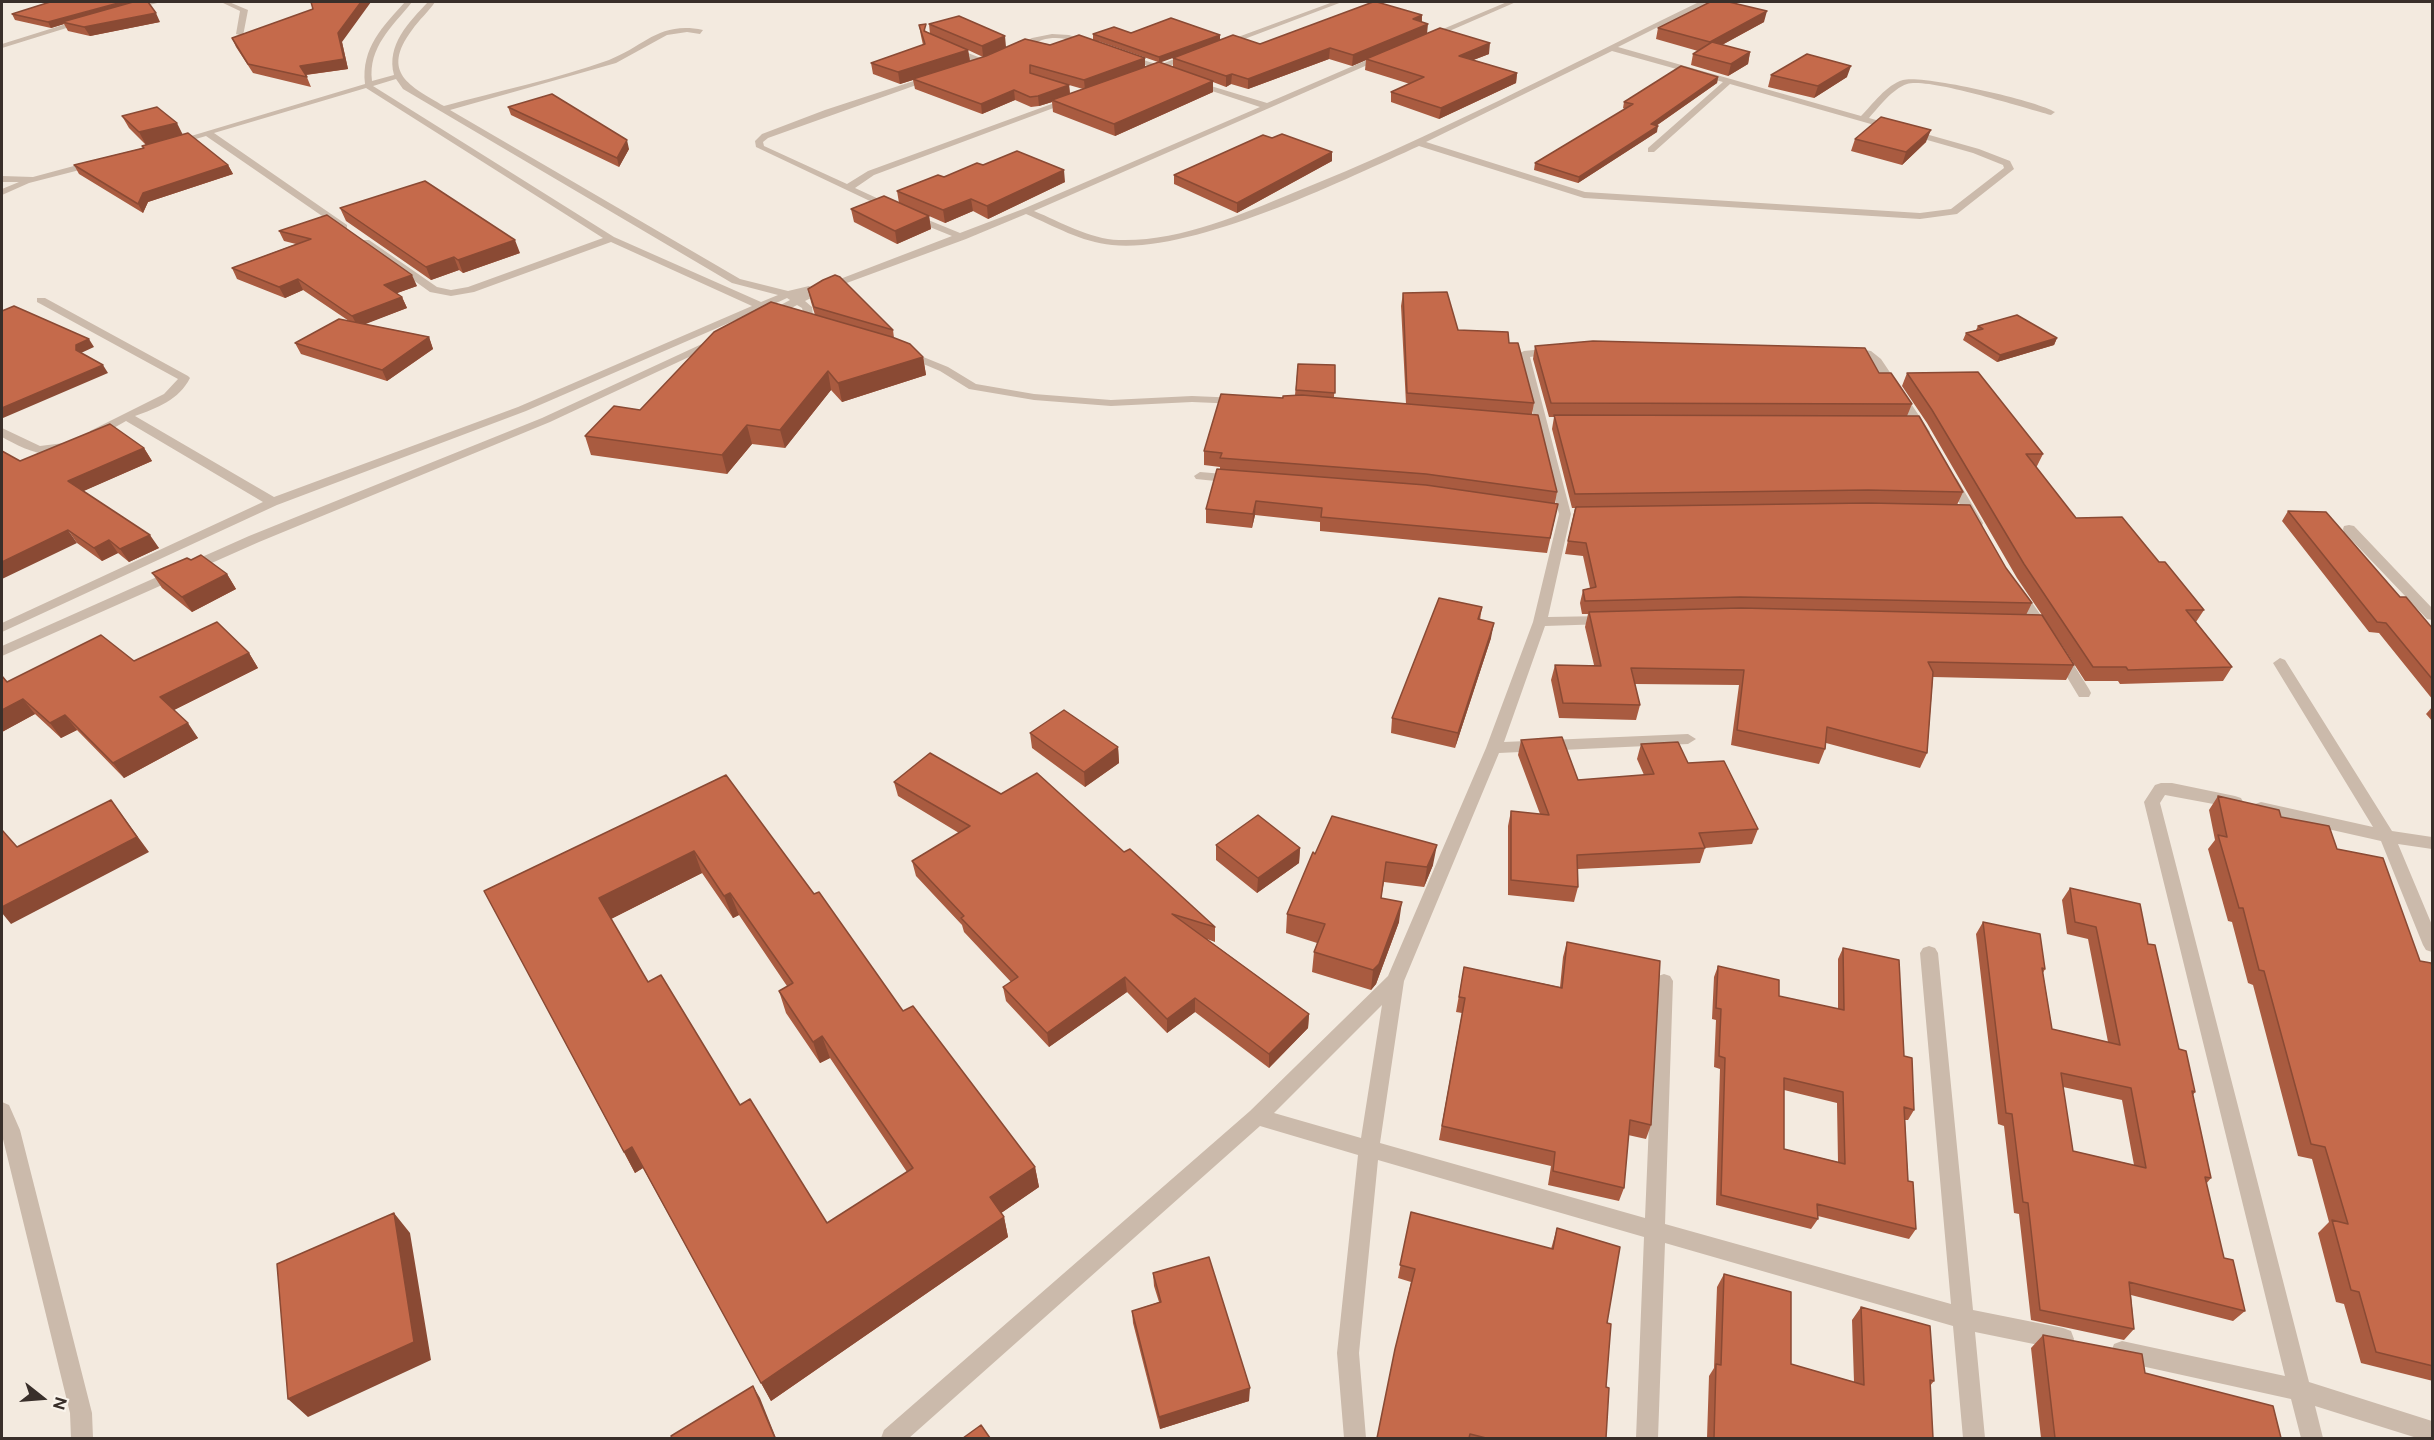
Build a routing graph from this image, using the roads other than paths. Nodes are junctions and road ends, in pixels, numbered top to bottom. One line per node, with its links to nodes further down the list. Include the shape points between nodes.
1 (152, 2): 9 (street)
2 (224, 2): 12 (street, via 244,10)
3 (408, 2): 33 (street, via 371,49 366,69)
4 (432, 2): 31 (street, via 398,45 393,68)
5 (1338, 2): 16 (street)
6 (1512, 2): 13 (street)
7 (1688, 2): 8 (street)
8 (1702, 3): 18 (street)
9 (127, 9)
10 (93, 19): 15 (street)
11 (700, 32): 38 (street, via 665,32 613,61)
12 (240, 34)
13 (1416, 42)
14 (940, 43): 24 (street)
15 (2, 46)
16 (1215, 47)
17 (1103, 48): 22 (street, via 1070,36 1052,35)
18 (1612, 48): 32 (street); 42 (street)
19 (1204, 51): 26 (street)
20 (1114, 52): 26 (street)
21 (1395, 52): 37 (street)
22 (1002, 54)
23 (993, 58): 24 (street)
24 (983, 62): 25 (street)
25 (972, 66)
26 (1159, 68): 27 (street); 28 (street)
27 (1169, 72)
28 (1143, 75)
29 (939, 76): 48 (street, via 828,112 759,141 759,147)
30 (1179, 76): 37 (street)
31 (396, 77): 33 (street); 38 (street)
32 (1728, 82): 40 (street); 44 (street)
33 (369, 87): 41 (street); 52 (street)
34 (1065, 88): 35 (street)
35 (1075, 92)
36 (1085, 95): 48 (street, via 871,173)
37 (1267, 106): 50 (street)
38 (443, 109): 53 (street, via 736,281)
39 (2051, 112): 40 (street, via 1937,84 1906,81)
40 (1862, 120): 42 (street, via 1976,151 2007,163 2009,169 1954,212 1920,216 1584,195)
41 (208, 133): 43 (street); 52 (street, via 434,290 470,290)
42 (1419, 143): 50 (street, via 1351,175 1235,219 1147,242 1097,240)
43 (164, 145)
44 (1651, 150)
45 (110, 159): 47 (street)
46 (2, 179): 47 (street)
47 (33, 180): 49 (street)
48 (848, 188): 51 (street)
49 (2, 192)
50 (1026, 211): 51 (street)
51 (963, 237): 53 (street)
52 (612, 238): 55 (street)
53 (793, 298): 55 (street); 56 (street); 56 (street, via 807,307 805,321)
54 (41, 300): 61 (street, via 184,378 172,394)
55 (761, 306): 56 (street); 67 (street, via 522,409)
56 (773, 313): 79 (street, via 546,420 254,539)
57 (889, 347): 60 (street, via 944,369 973,387 1034,397 1111,403)
58 (1568, 350): 75 (street, via 1524,354 1565,514)
59 (1836, 350): 63 (street, via 1867,353 1877,362 1913,424)
60 (1247, 401)
61 (126, 416): 62 (street, via 56,450 31,448); 67 (street)
62 (2, 432)
63 (1930, 443)
64 (1942, 463): 69 (street)
65 (1200, 476): 66 (street)
66 (1245, 479)
67 (273, 502): 77 (street)
68 (1951, 512): 69 (street)
69 (1971, 512): 71 (street)
70 (2349, 529): 73 (street)
71 (1982, 532)
72 (2008, 580): 78 (street)
73 (2433, 616)
74 (1621, 620): 75 (street)
75 (1540, 622): 83 (street)
76 (2018, 624): 78 (street)
77 (2, 628)
78 (2047, 634): 81 (street)
79 (2, 651)
80 (2280, 663): 84 (street)
81 (2084, 693)
82 (1688, 739): 83 (street)
83 (1494, 748): 88 (street)
84 (2387, 836): 85 (street); 86 (street); 97 (street, via 2172,789 2161,789 2152,802)
85 (2433, 843)
86 (2433, 945)
87 (1929, 953): 94 (street)
88 (1395, 981): 91 (street); 92 (street)
89 (1664, 981): 93 (street)
90 (2, 1111): 99 (street, via 81,1413)
91 (1257, 1117): 92 (street); 100 (street)
92 (1369, 1149): 93 (street); 101 (street, via 1348,1353)
93 (1655, 1230): 94 (street); 102 (street)
94 (1965, 1318): 95 (street); 103 (street)
95 (2080, 1343)
96 (2104, 1348): 97 (street)
97 (2300, 1390): 98 (street); 104 (street)
98 (2433, 1432)
99 (81, 1438)
100 (892, 1438)
101 (1355, 1438)
102 (1647, 1438)
103 (1974, 1438)
104 (2312, 1438)

